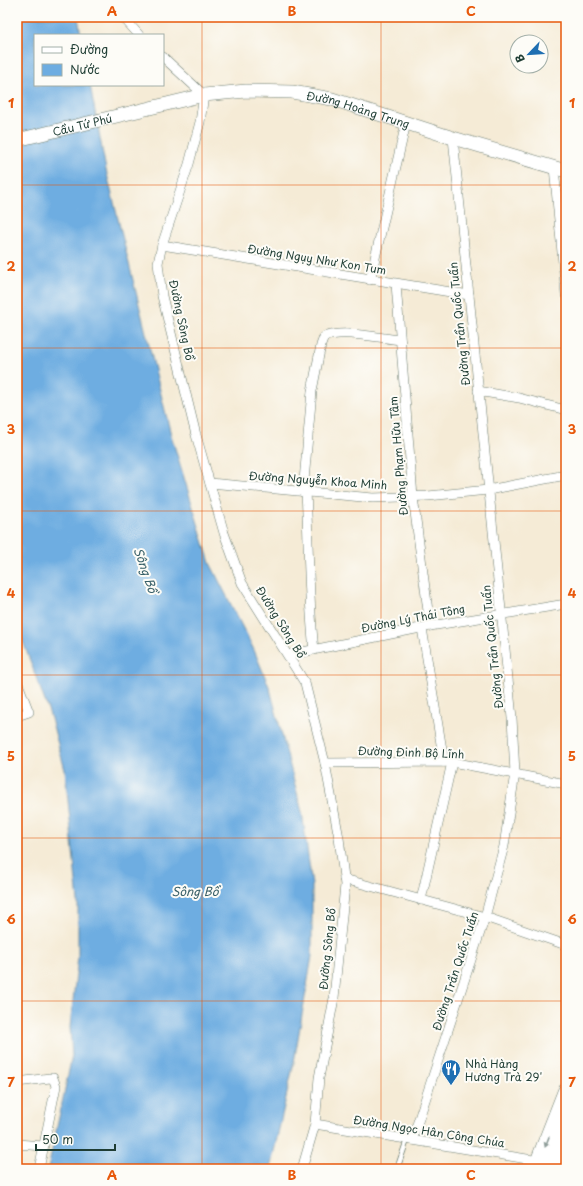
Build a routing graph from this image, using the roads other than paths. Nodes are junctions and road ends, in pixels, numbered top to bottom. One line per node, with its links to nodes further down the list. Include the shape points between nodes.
1 (123, 17): 2 (street)
2 (139, 34)
3 (164, 58): 4 (street)
4 (204, 96): 5 (main road, Đường Hoàng Trung); 6 (main road, Đường Hoàng Trung, via 246,91 292,92 332,99); 10 (street, Đường Sông Bồ, via 189,164)
5 (146, 108): 8 (main road, Cầu Tứ Phú)
6 (406, 123): 7 (main road, Đường Hoàng Trung); 11 (street)
7 (453, 138): 9 (main road, Đường Hoàng Trung); 14 (street, Đường Trần Quốc Tuấn)
8 (17, 140)
9 (560, 169): 13 (street)
10 (162, 245): 11 (street, Đường Ngụy Như Kon Tum); 19 (street, Đường Sông Bồ, via 158,263 162,296)
11 (370, 280): 12 (street, Đường Ngụy Như Kon Tum)
12 (396, 284): 14 (street, Đường Ngụy Như Kon Tum); 15 (street, Đường Phạm Hữu Tâm)
13 (566, 293)
14 (468, 295): 16 (street, Đường Trần Quốc Tuấn)
15 (400, 340): 21 (street, via 345,334 324,337 312,391); 22 (street, Đường Phạm Hữu Tâm)
16 (478, 391): 17 (street); 20 (street, Đường Trần Quốc Tuấn)
17 (566, 410)
18 (566, 476): 20 (street, Đường Nguyễn Khoa Minh)
19 (210, 483): 21 (street, Đường Nguyễn Khoa Minh); 27 (street, Đường Sông Bồ, via 242,583)
20 (488, 490): 22 (street, Đường Nguyễn Khoa Minh); 24 (street, Đường Trần Quốc Tuấn)
21 (304, 492): 22 (street, Đường Nguyễn Khoa Minh, via 373,498); 26 (street)
22 (413, 497): 25 (street, Đường Phạm Hữu Tâm)
23 (566, 604): 24 (street, Đường Lý Thái Tông)
24 (500, 613): 25 (street, Đường Lý Thái Tông); 32 (street, Đường Trần Quốc Tuấn, via 512,718)
25 (426, 627): 26 (street, Đường Lý Thái Tông); 30 (street, Đường Phạm Hữu Tâm)
26 (314, 650): 27 (street, Đường Lý Thái Tông)
27 (288, 655): 31 (street, Đường Sông Bồ, via 305,683)
28 (17, 681): 29 (street, via 29,712)
29 (17, 716)
30 (448, 762): 31 (street, Đường Đinh Bộ Lĩnh); 32 (street, Đường Đinh Bộ Lĩnh); 35 (street)
31 (325, 763): 34 (street, Đường Sông Bồ)
32 (515, 773): 33 (street, Đường Đinh Bộ Lĩnh); 36 (street, Đường Trần Quốc Tuấn, via 504,846)
33 (566, 784)
34 (344, 879): 35 (street); 40 (street, Đường Sông Bồ, via 334,998 319,1078)
35 (421, 900): 36 (street)
36 (485, 917): 37 (street); 42 (street, Đường Trần Quốc Tuấn)
37 (566, 945)
38 (17, 1082): 44 (street, via 50,1078 55,1081)
39 (566, 1092): 45 (highway, one-way to 45)
40 (314, 1124): 42 (street, Đường Ngọc Hân Công Chúa); 47 (street, Đường Sông Bồ)
41 (566, 1130): 45 (highway)
42 (409, 1140): 45 (street, Đường Ngọc Hân Công Chúa); 48 (lane)
43 (17, 1144): 44 (street)
44 (43, 1146): 46 (street)
45 (542, 1166)
46 (39, 1169)
47 (302, 1169)
48 (397, 1169)

